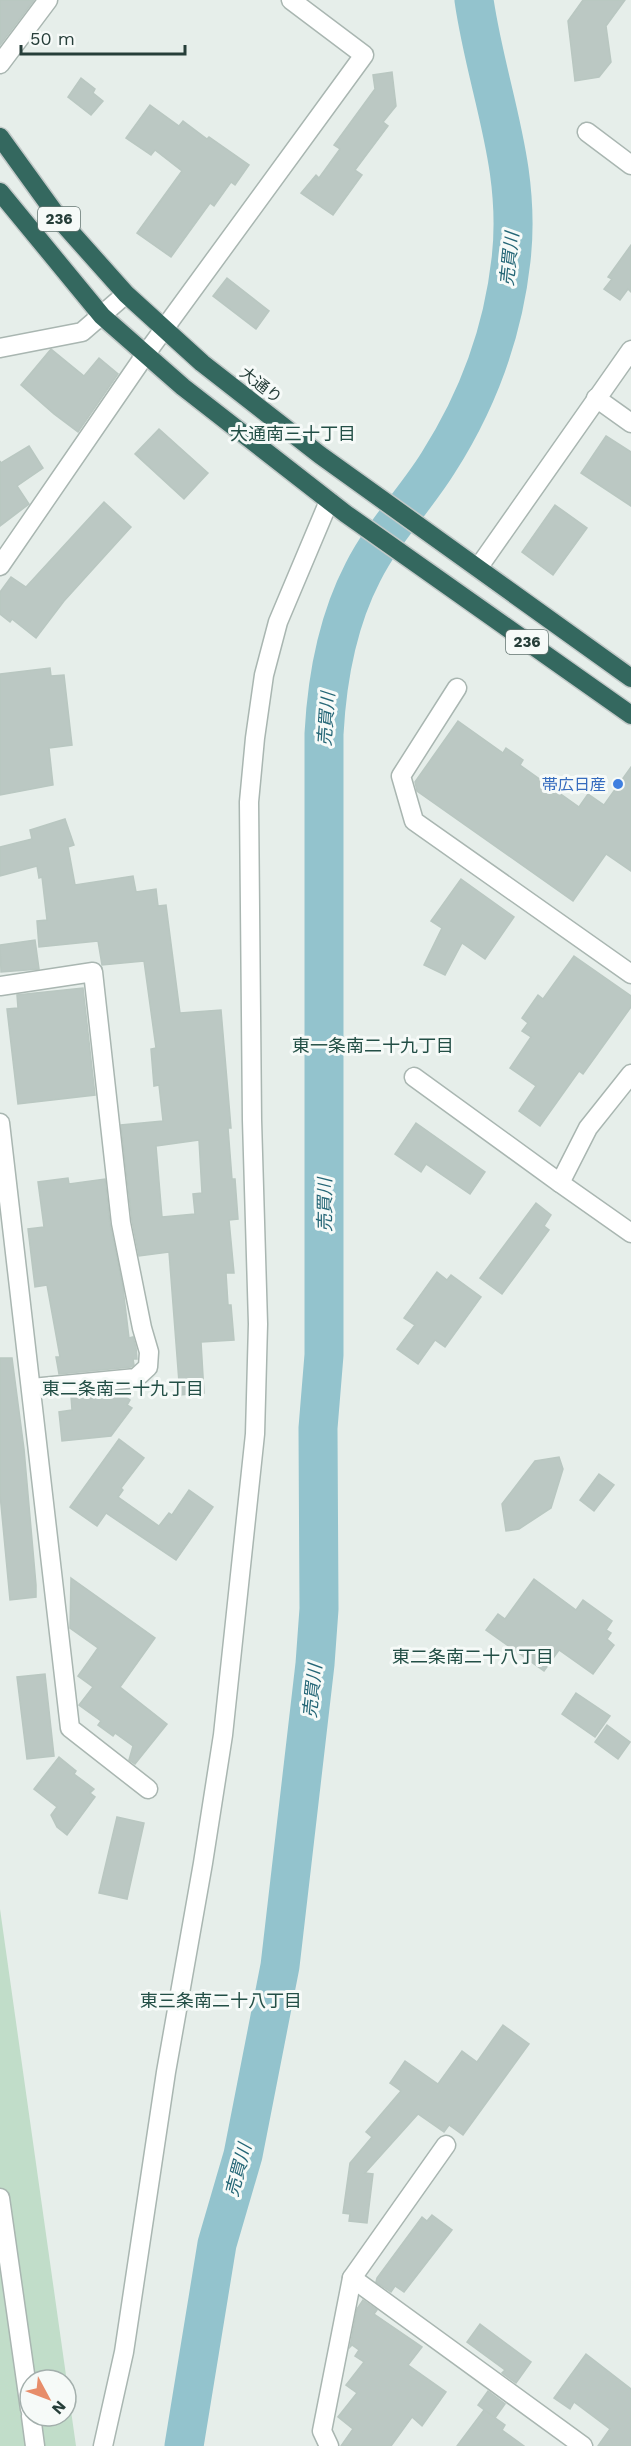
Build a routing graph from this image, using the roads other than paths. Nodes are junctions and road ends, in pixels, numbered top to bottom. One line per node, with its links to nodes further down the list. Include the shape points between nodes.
1 (48, 0): 3 (street)
2 (291, 0): 10 (street, via 364,55)
3 (0, 64)
4 (588, 132): 6 (street)
5 (0, 137): 8 (highway, 大通り / 236, via 60,220)
6 (631, 165)
7 (0, 192): 9 (highway, 236)
8 (126, 294): 9 (street); 10 (highway, 大通り / 236)
9 (102, 316): 11 (street, via 82,332); 13 (highway, 236)
10 (164, 330): 13 (street); 18 (highway, 大通り / 236, via 202,363)
11 (0, 348)
12 (631, 350): 14 (street)
13 (145, 355): 16 (highway, 236); 17 (street)
14 (596, 398): 15 (street); 18 (street)
15 (631, 423)
16 (329, 501): 21 (highway, 236); 37 (street, via 278,622 264,675 255,738 249,814 258,1324 255,1434 221,1747 167,2062 124,2352)
17 (0, 566)
18 (478, 568): 19 (highway, 大通り / 236)
19 (631, 678)
20 (457, 688): 22 (street, via 400,776 414,821)
21 (631, 715)
22 (631, 974)
23 (0, 986): 29 (street, via 93,972 121,1223 149,1352 148,1367 136,1378)
24 (631, 1074): 27 (street, via 588,1128)
25 (414, 1077): 27 (street)
26 (0, 1123): 29 (street)
27 (560, 1183): 28 (street)
28 (631, 1233)
29 (32, 1388): 30 (street, via 70,1728)
30 (148, 1789)
31 (447, 2145): 33 (street)
32 (0, 2198): 34 (street)
33 (352, 2278): 38 (street, via 322,2431); 39 (street)
34 (24, 2368)
35 (33, 2428): 36 (street)
36 (35, 2446)
37 (103, 2446)
38 (328, 2446)
39 (583, 2446)

